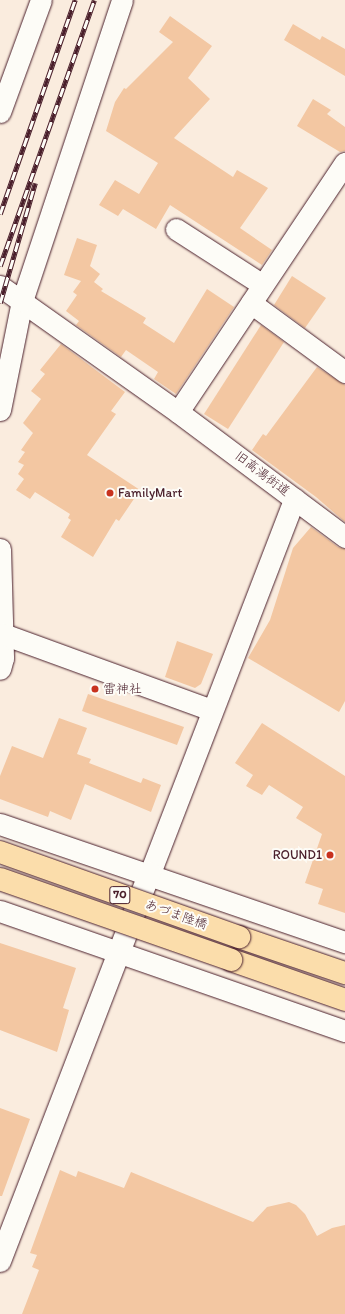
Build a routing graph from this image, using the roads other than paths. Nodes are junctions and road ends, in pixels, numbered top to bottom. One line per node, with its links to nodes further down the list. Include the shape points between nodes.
1 (41, 0): 3 (street)
2 (122, 0): 8 (street)
3 (0, 112)
4 (345, 163): 6 (street)
5 (176, 229): 6 (street)
6 (263, 285): 9 (street)
7 (0, 286): 8 (street, 旧高湯街道)
8 (22, 301): 11 (street); 12 (street, 旧高湯街道)
9 (251, 303): 10 (street); 12 (street)
10 (345, 372)
11 (0, 410)
12 (178, 412): 13 (street, 旧高湯街道)
13 (294, 499): 14 (street, 旧高湯街道); 18 (street)
14 (345, 537)
15 (0, 549): 16 (street)
16 (2, 634): 17 (street); 18 (street)
17 (0, 669)
18 (212, 710): 21 (street)
19 (0, 824): 21 (street)
20 (0, 852): 26 (main road, あづま陸橋 / 70, bridge)
21 (150, 873): 24 (street); 25 (street)
22 (0, 879): 27 (main road, あづま陸橋 / 70, bridge)
23 (0, 911): 25 (street)
24 (345, 942)
25 (119, 952): 28 (street); 29 (street)
26 (345, 973)
27 (345, 1000)
28 (345, 1031)
29 (4, 1239): 30 (street)
30 (0, 1261)

